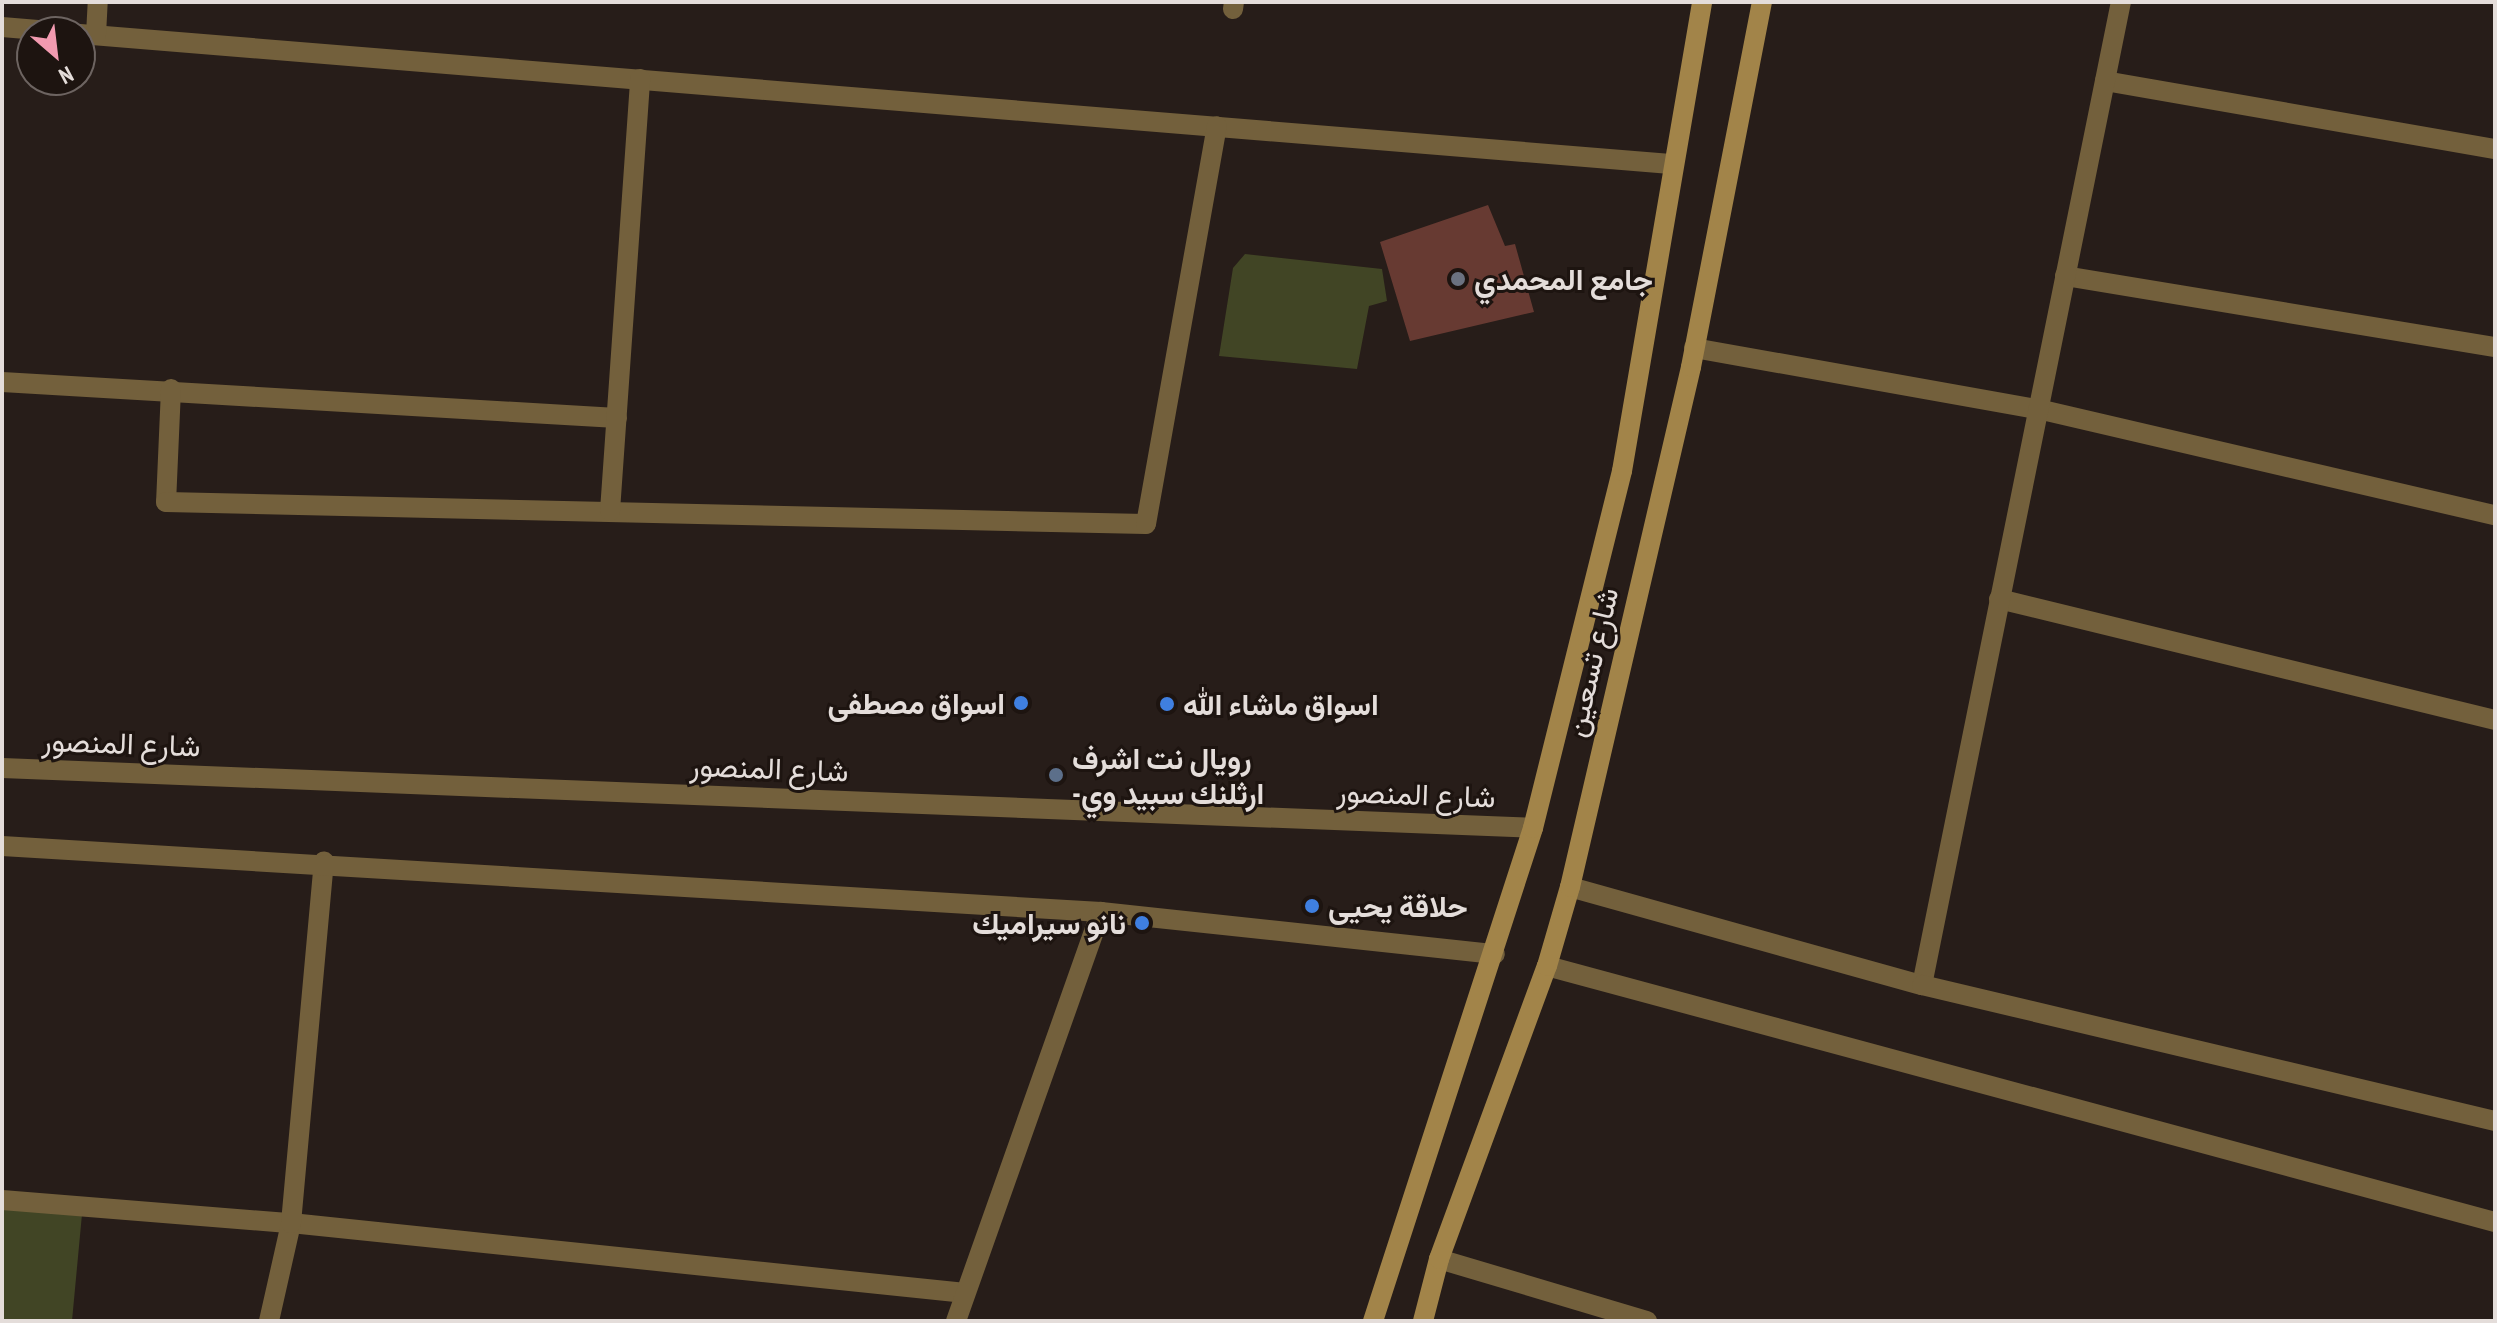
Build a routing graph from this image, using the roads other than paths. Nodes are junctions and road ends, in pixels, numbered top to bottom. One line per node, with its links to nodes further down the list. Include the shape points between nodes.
1 (1702, 2): 9 (main road, شارع تسعين)
2 (1762, 2): 12 (main road, شارع تسعين)
3 (2121, 2): 6 (street)
4 (96, 35): 5 (street)
5 (640, 79): 7 (street); 16 (street)
6 (2105, 81): 8 (street); 10 (street)
7 (1217, 126): 9 (street); 17 (street, via 1146,524)
8 (2495, 149)
9 (1671, 164): 22 (main road, شارع تسعين, via 1622,471)
10 (2065, 276): 11 (street); 15 (street)
11 (2495, 347)
12 (1694, 348): 15 (street); 25 (main road, شارع تسعين)
13 (2, 382): 14 (street)
14 (171, 389): 16 (street); 17 (street, via 166,502)
15 (2038, 409): 18 (street); 19 (street)
16 (617, 418): 17 (street)
17 (610, 511)
18 (2495, 515)
19 (1999, 599): 20 (street); 29 (street)
20 (2495, 720)
21 (2, 768): 22 (street, شارع المنصور)
22 (1533, 828): 27 (main road, شارع تسعين)
23 (2, 846): 24 (street)
24 (324, 862): 26 (street); 33 (street)
25 (1570, 887): 28 (main road, شارع تسعين); 29 (street)
26 (1101, 912): 27 (street); 35 (street)
27 (1495, 954): 38 (main road, شارع تسعين)
28 (1547, 966): 32 (street); 34 (main road, شارع تسعين)
29 (1922, 985): 30 (street)
30 (2495, 1121)
31 (2, 1200): 33 (street)
32 (2495, 1222)
33 (291, 1223): 35 (street); 36 (street)
34 (1439, 1259): 39 (main road, شارع تسعين); 40 (street)
35 (965, 1293): 37 (street)
36 (269, 1321)
37 (956, 1321)
38 (1373, 1321)
39 (1423, 1321)
40 (1647, 1321)

